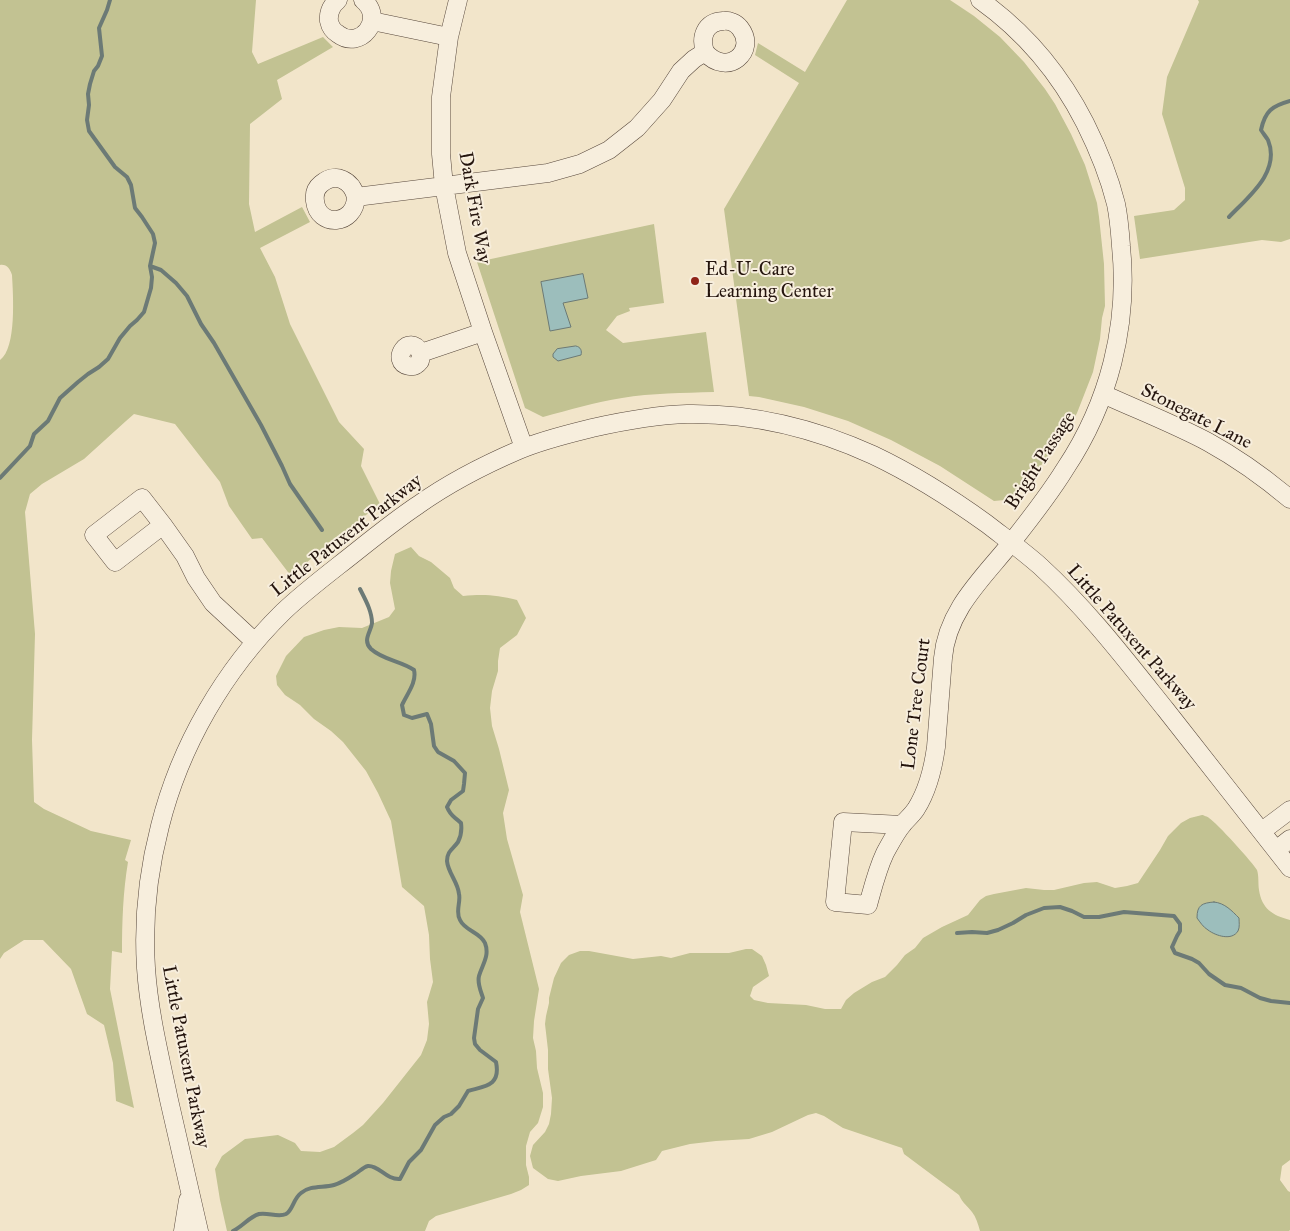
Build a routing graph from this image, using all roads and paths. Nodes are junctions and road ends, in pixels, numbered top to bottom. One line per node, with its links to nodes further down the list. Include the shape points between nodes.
1 (338, 0): 5 (street, via 331,7 329,20 331,27 344,38 357,38 364,34)
2 (363, 0): 5 (street, via 370,8)
3 (458, 0): 6 (street, Dark Fire Way)
4 (980, 0): 12 (street, Bright Passage, via 1051,67 1089,131 1110,184 1120,233 1123,283 1118,339)
5 (372, 21): 6 (street)
6 (449, 37): 8 (street, Dark Fire Way, via 441,97)
7 (705, 52): 8 (street, via 681,71 662,100 637,128 609,150 580,164 548,173)
8 (444, 186): 9 (street); 10 (street, Dark Fire Way, via 458,253)
9 (356, 197)
10 (483, 332): 11 (street); 13 (street, Dark Fire Way)
11 (421, 353)
12 (1103, 394): 14 (street, Stonegate Lane, via 1209,443); 16 (street, Bright Passage, via 1075,454)
13 (524, 448): 16 (street, Little Patuxent Parkway, via 570,433 652,417 687,414 737,416 774,422 843,442 896,467 926,483); 17 (street, Little Patuxent Parkway, via 483,466 418,505 284,611)
14 (1290, 499)
15 (163, 524): 17 (street, via 204,592)
16 (1012, 542): 19 (street, Lone Tree Court, via 966,598 948,630 943,652 934,762 923,797); 20 (street, Little Patuxent Parkway, via 1096,623)
17 (255, 642): 24 (street, Little Patuxent Parkway, via 211,704 180,766 159,829 148,887 145,947 148,995)
18 (1290, 810): 20 (street)
19 (902, 825): 19 (street, Lone Tree Court, via 885,852 868,905 835,902 843,822)
20 (1262, 832): 22 (street, Little Patuxent Parkway)
21 (1290, 839): 22 (street)
22 (1276, 850): 23 (street, Little Patuxent Parkway)
23 (1290, 868)
24 (189, 1189): 25 (street); 26 (street, Little Patuxent Parkway)
25 (183, 1231)
26 (199, 1231)

